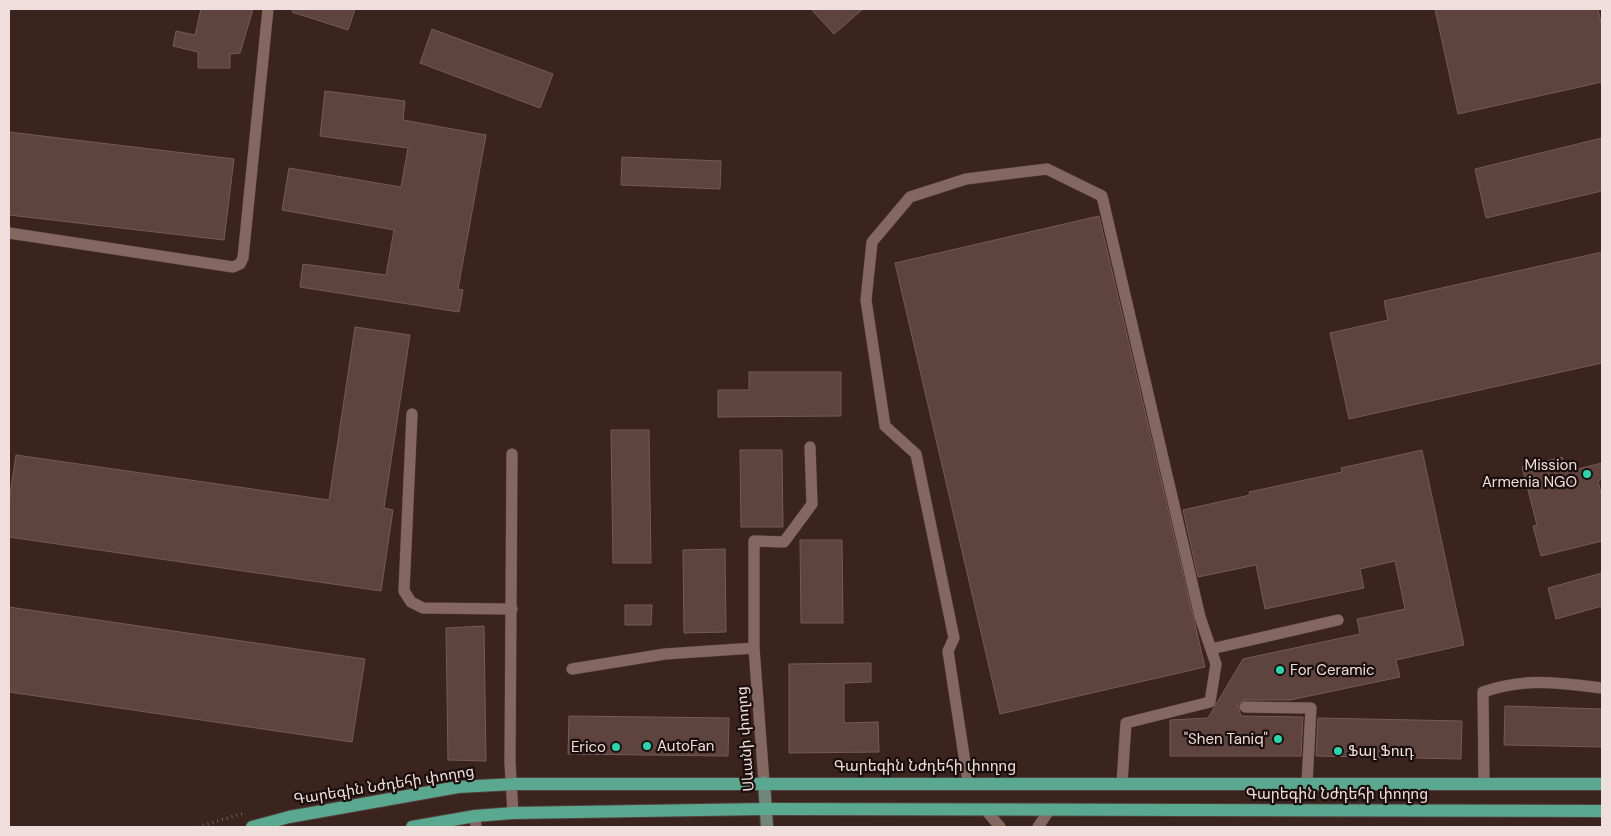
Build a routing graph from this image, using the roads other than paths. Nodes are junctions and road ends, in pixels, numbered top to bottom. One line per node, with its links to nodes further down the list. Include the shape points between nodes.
1 (268, 9): 2 (lane, via 240,264 233,267)
2 (9, 233)
3 (412, 414): 6 (lane, via 404,591 412,602 423,608)
4 (810, 447): 8 (lane, Սևանի փողոց, via 812,504 784,542 754,541)
5 (512, 454): 6 (lane)
6 (512, 609): 17 (lane, via 510,763)
7 (1338, 620): 9 (lane)
8 (754, 648): 10 (lane, via 664,654); 13 (lane, Սևանի փողոց)
9 (1211, 649): 14 (lane, via 1200,617 1102,196 1047,169 966,180 910,197 872,242 866,300 885,426 916,454 954,638 948,651); 15 (lane, via 1216,664 1210,702 1126,723)
10 (572, 669)
11 (1602, 688): 18 (lane, via 1539,681 1505,684 1483,692)
12 (1245, 707): 16 (lane, via 1311,708)
13 (764, 782): 14 (main road, Գարեգին Նժդեհի փողոց); 17 (main road, Գարեգին Նժդեհի փողոց); 20 (street, Սևանի փողոց)
14 (968, 782): 15 (main road, Գարեգին Նժդեհի փողոց)
15 (1122, 783): 16 (main road, Գարեգին Նժդեհի փողոց)
16 (1307, 783): 18 (main road, Գարեգին Նժդեհի փողոց)
17 (513, 784): 24 (lane); 26 (main road, Գարեգին Նժդեհի փողոց, via 458,787 289,817)
18 (1484, 784): 19 (main road, Գարեգին Նժդեհի փողոց)
19 (1602, 784)
20 (766, 809): 21 (main road, Գարեգին Նժդեհի փողոց); 24 (main road, Գարեգին Նժդեհի փողոց); 28 (street, Սևանի փողոց)
21 (985, 809): 22 (main road, Գարեգին Նժդեհի փողոց); 29 (lane)
22 (1050, 809): 23 (main road, Գարեգին Նժդեհի փողոց); 30 (lane)
23 (1602, 811)
24 (513, 813): 25 (main road, Գարեգին Նժդեհի փողոց)
25 (476, 822): 27 (main road, Գարեգին Նժդեհի փողոց)
26 (252, 827)
27 (412, 827)
28 (767, 827)
29 (1000, 827)
30 (1038, 827)

